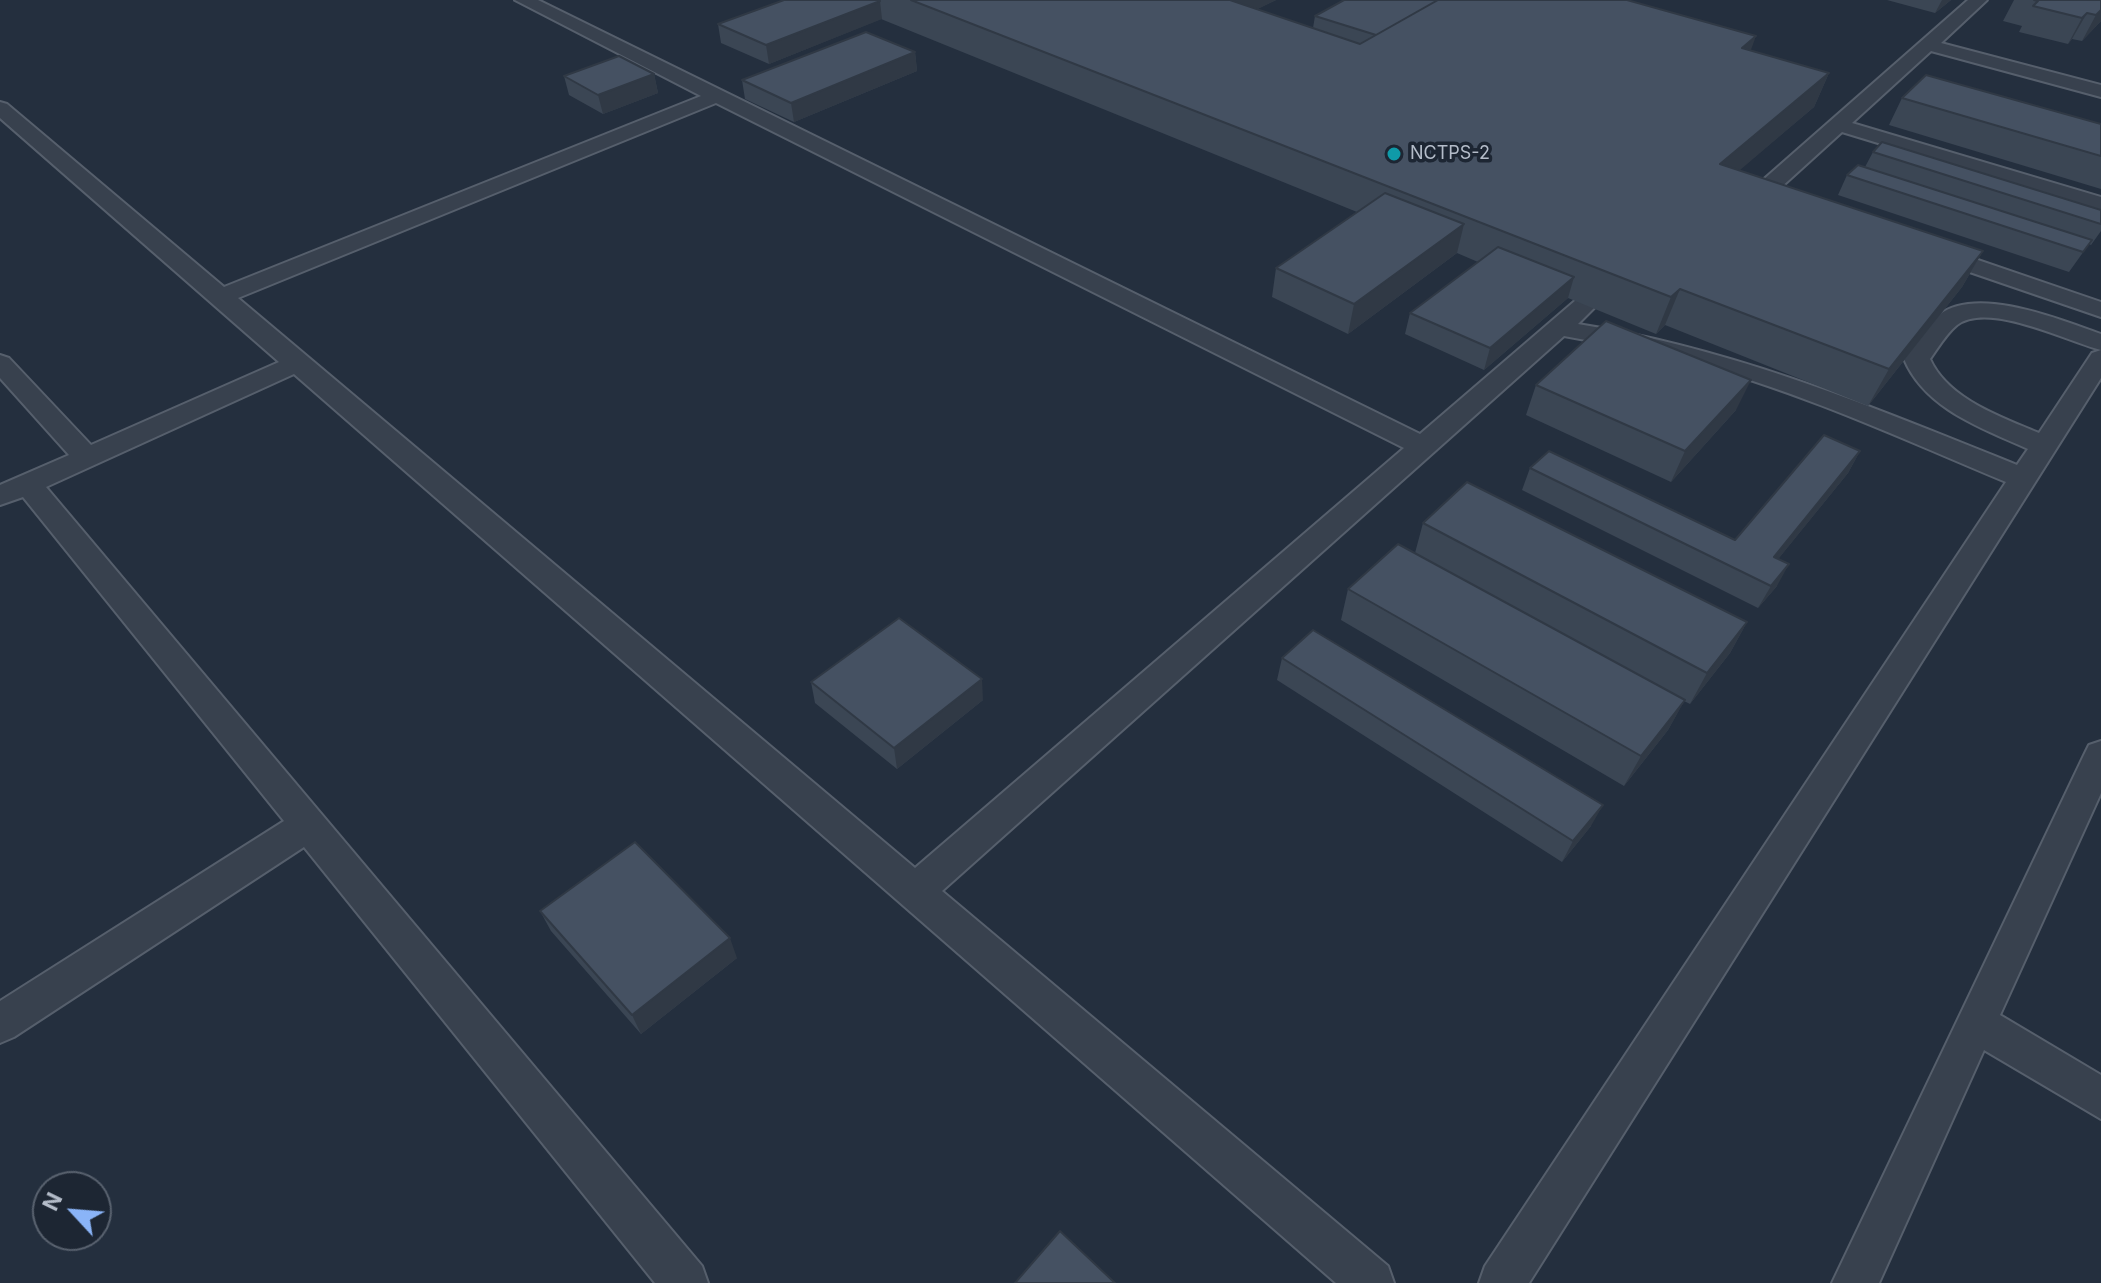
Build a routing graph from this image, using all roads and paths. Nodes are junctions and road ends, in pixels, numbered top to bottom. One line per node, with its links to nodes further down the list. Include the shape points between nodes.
1 (524, 0): 5 (lane)
2 (1978, 0): 3 (lane)
3 (1928, 45): 4 (lane); 7 (lane)
4 (2091, 83)
5 (717, 96): 11 (lane); 20 (lane)
6 (0, 108): 11 (lane)
7 (1838, 125): 8 (lane); 9 (lane, via 1763,192)
8 (2101, 204)
9 (1807, 208)
10 (1910, 243): 13 (lane)
11 (219, 297): 18 (lane)
12 (1585, 305): 14 (lane)
13 (2101, 310)
14 (1558, 328): 20 (lane); 22 (lane, via 1654,344 1737,367)
15 (2101, 342): 19 (lane, via 2010,315 1966,311 1950,318 1917,359 1920,372 1943,393)
16 (2101, 358): 19 (lane)
17 (0, 363): 21 (lane)
18 (298, 363): 21 (lane); 26 (lane)
19 (2045, 446): 22 (lane)
20 (1423, 447): 26 (lane)
21 (87, 458): 23 (lane)
22 (2023, 478): 32 (lane)
23 (14, 490): 25 (lane)
24 (2101, 755): 27 (lane)
25 (308, 825): 28 (lane); 30 (lane)
26 (913, 893): 31 (lane)
27 (1976, 1023): 29 (lane); 33 (lane)
28 (0, 1024)
29 (2101, 1098)
30 (685, 1283)
31 (1371, 1283)
32 (1502, 1283)
33 (1855, 1283)

